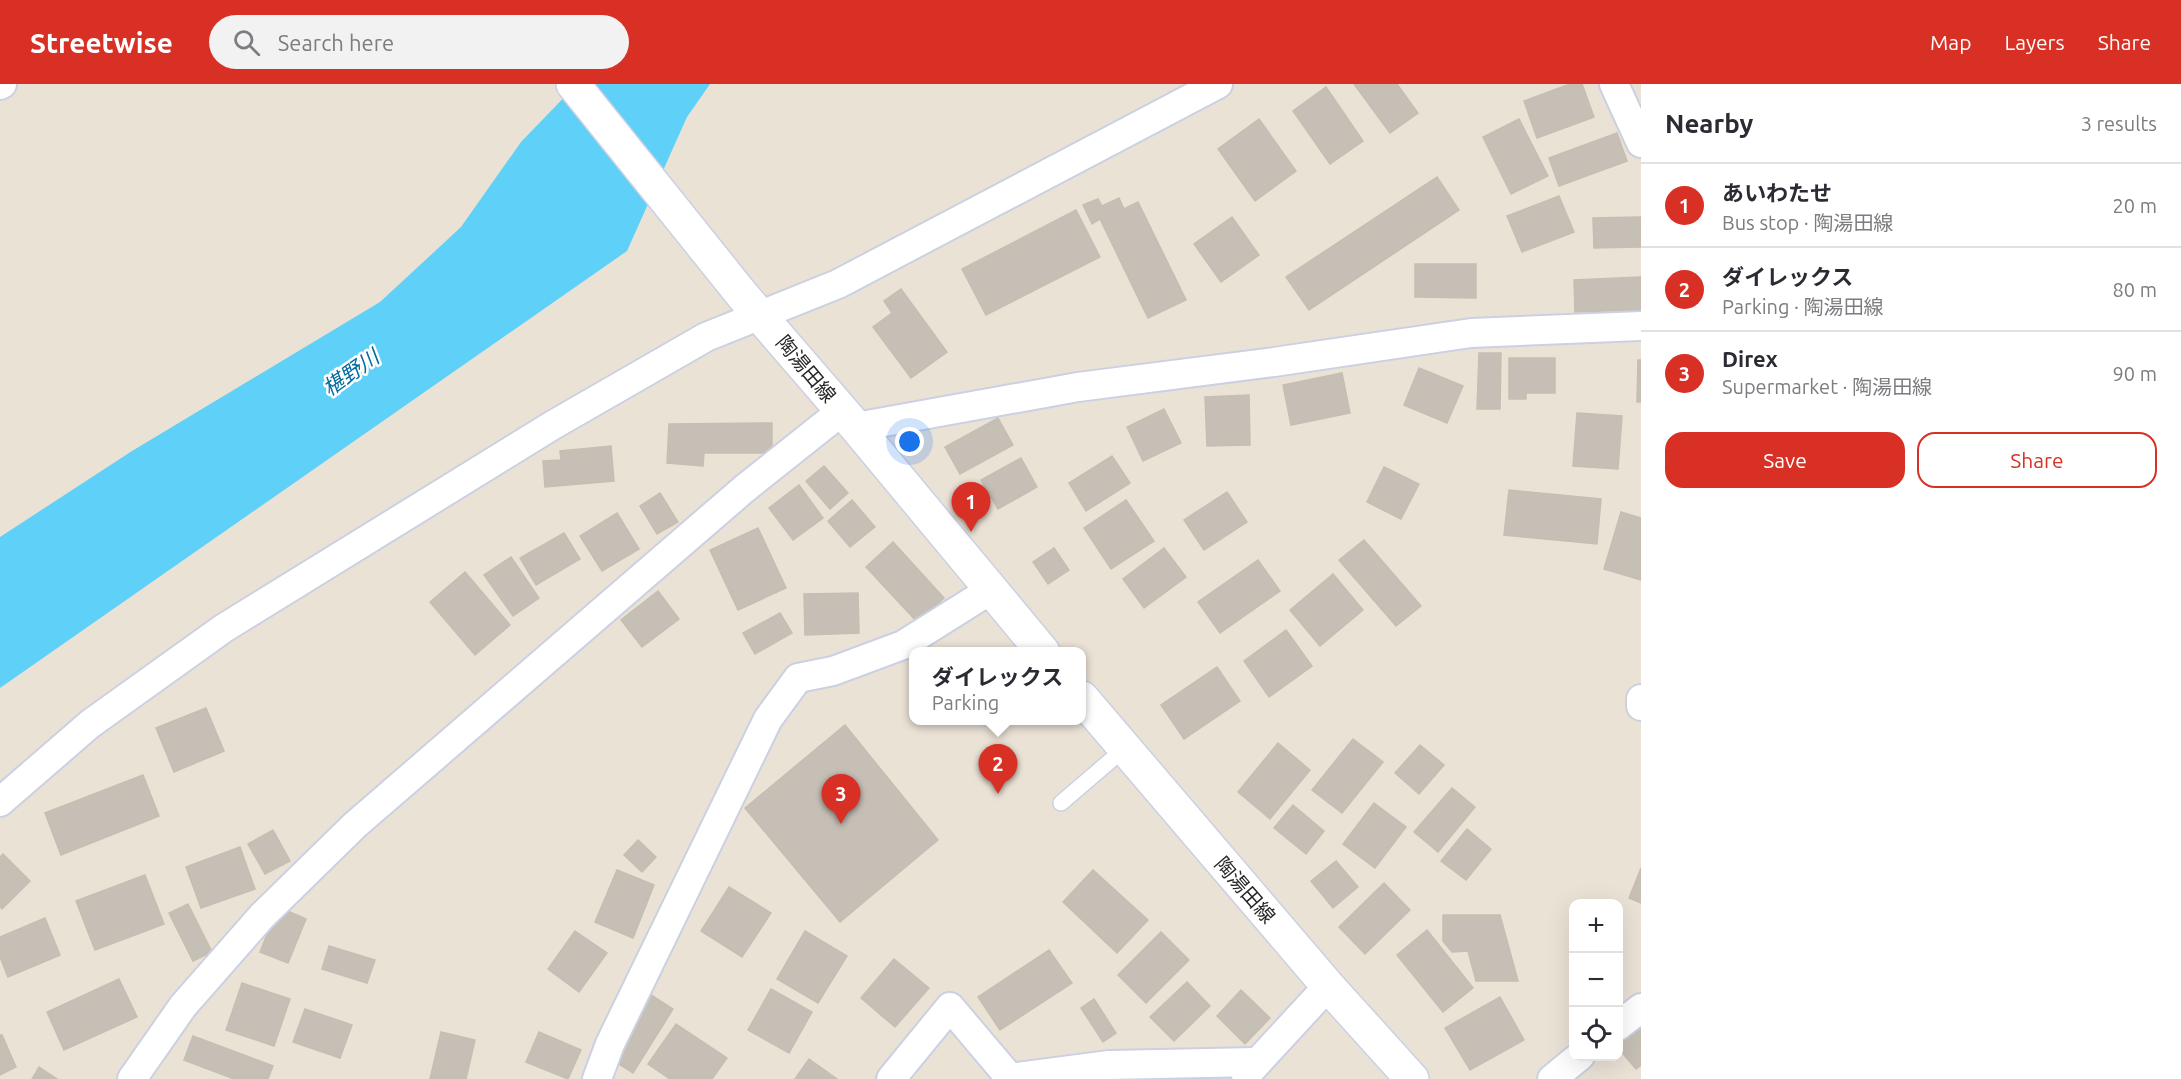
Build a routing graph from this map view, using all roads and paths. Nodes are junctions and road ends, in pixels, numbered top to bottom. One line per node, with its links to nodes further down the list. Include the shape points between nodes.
1 (573, 84): 5 (main road, 陶湯田線)
2 (1218, 84): 5 (street, via 838,284)
3 (1614, 84): 4 (street)
4 (1641, 143)
5 (751, 305): 7 (main road, 陶湯田線); 16 (street, via 706,337 224,628 90,724)
6 (1641, 326): 7 (street, via 1471,333)
7 (849, 419): 8 (main road, 陶湯田線); 24 (street, via 735,497 355,825 254,925 183,1006)
8 (992, 589): 9 (street); 10 (main road, 陶湯田線)
9 (915, 647)
10 (1040, 647)
11 (908, 652): 25 (street, via 798,678 768,719 610,1044)
12 (1641, 699): 14 (street)
13 (1086, 703): 15 (main road, 陶湯田線)
14 (1641, 706)
15 (1124, 749): 17 (lane); 18 (main road, 陶湯田線)
16 (0, 802)
17 (1061, 803)
18 (1328, 986): 22 (street); 27 (main road, 陶湯田線)
19 (1641, 1008): 20 (street)
20 (1623, 1022)
21 (1574, 1061): 28 (street)
22 (1250, 1070): 23 (street)
23 (1114, 1072): 26 (street, via 1010,1078 950,1007)
24 (132, 1079)
25 (597, 1079)
26 (891, 1079)
27 (1412, 1079)
28 (1552, 1079)

